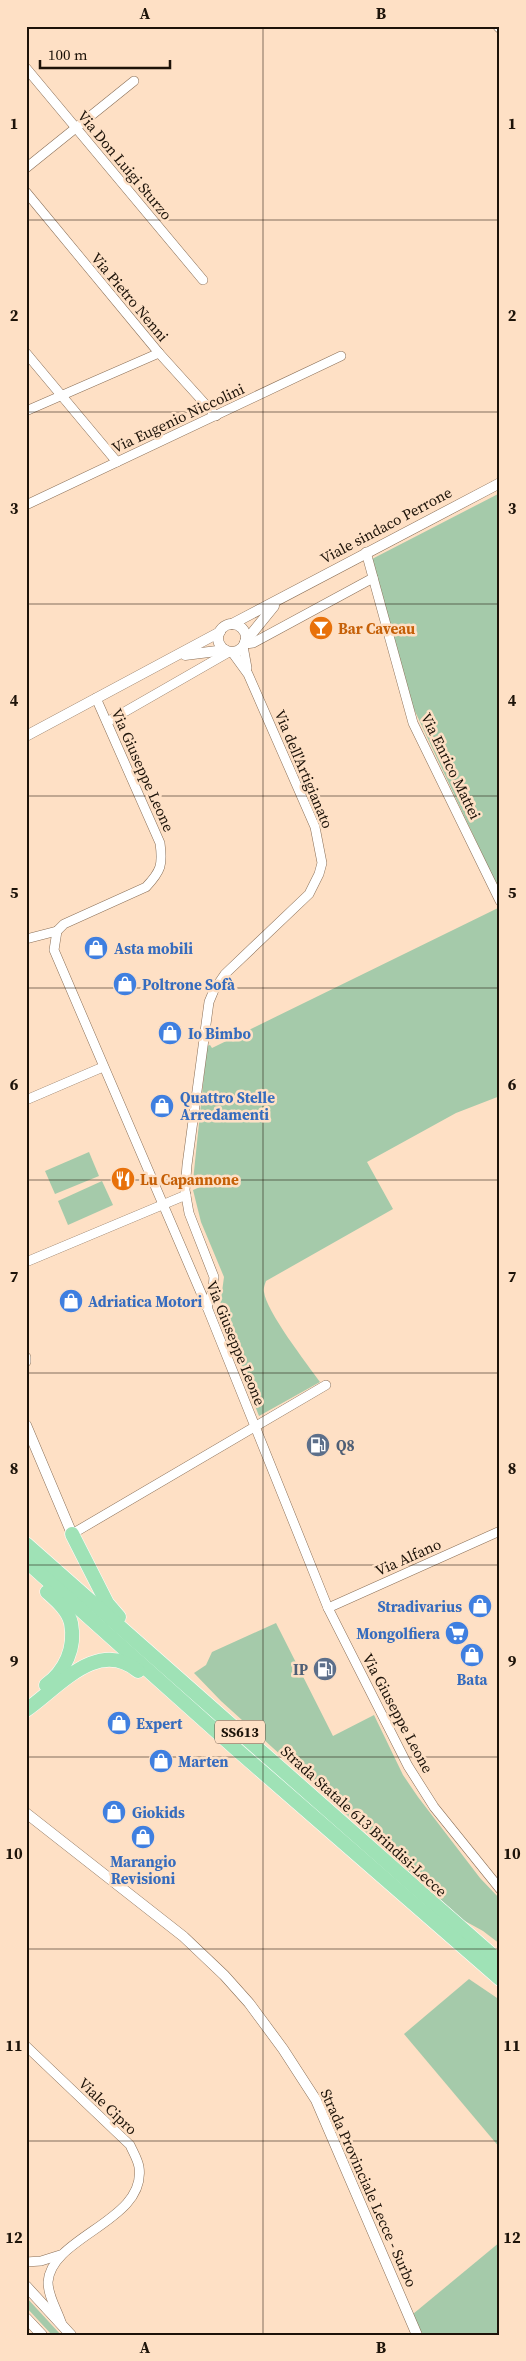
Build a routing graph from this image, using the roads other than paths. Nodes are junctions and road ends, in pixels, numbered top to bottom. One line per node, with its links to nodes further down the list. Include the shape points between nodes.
1 (27, 70): 3 (street, Via Don Luigi Sturzo)
2 (134, 81): 3 (street)
3 (75, 127): 4 (street); 6 (street, Via Don Luigi Sturzo)
4 (26, 168)
5 (26, 192): 8 (street, Via Pietro Nenni)
6 (204, 280)
7 (26, 353): 10 (street)
8 (159, 353): 10 (street); 12 (street, Via Pietro Nenni)
9 (341, 356): 12 (street, Via Eugenio Niccolini)
10 (60, 396): 11 (street); 13 (street)
11 (26, 412)
12 (216, 416): 13 (street, Via Eugenio Niccolini)
13 (117, 462): 15 (street, Via Eugenio Niccolini)
14 (500, 483): 16 (street, Viale sindaco Perrone)
15 (26, 505)
16 (366, 552): 17 (street, Via Enrico Mattei); 18 (street, Viale sindaco Perrone)
17 (373, 578): 21 (street, via 253,644); 28 (street, Via Enrico Mattei, via 413,723)
18 (286, 595): 19 (street, Viale sindaco Perrone); 21 (street, Viale sindaco Perrone, via 265,616)
19 (232, 624): 20 (street); 21 (street, via 243,630)
20 (220, 632): 22 (street, via 219,642); 23 (street)
21 (245, 644): 22 (street); 24 (street, Via dell'Artigianato)
22 (229, 651): 23 (street, via 194,653); 24 (street, Via dell'Artigianato); 26 (street)
23 (164, 661): 25 (street)
24 (248, 674): 33 (street, Via dell'Artigianato, via 315,827 322,863 309,894 225,974 214,990 207,1012 186,1165)
25 (96, 698): 26 (street, Via Giuseppe Leone); 27 (street)
26 (107, 722): 29 (street, Via Giuseppe Leone, via 160,843 162,863 146,887 64,924)
27 (26, 736)
28 (500, 901)
29 (57, 932): 30 (street); 31 (street, Via Giuseppe Leone, via 54,950)
30 (26, 939)
31 (103, 1067): 32 (street); 34 (street, Via Giuseppe Leone)
32 (26, 1100)
33 (186, 1195): 34 (street); 36 (street, Via dell'Artigianato, via 214,1277)
34 (163, 1203): 35 (street); 36 (street, Via Giuseppe Leone)
35 (26, 1262)
36 (207, 1307): 41 (street, Via Giuseppe Leone)
37 (26, 1357): 38 (street)
38 (26, 1362)
39 (326, 1385): 41 (street)
40 (26, 1425): 43 (street)
41 (255, 1426): 43 (street); 47 (street, Via Giuseppe Leone)
42 (500, 1531): 47 (street, Via Alfano)
43 (72, 1534): 48 (highway, via 107,1603 192,1683)
44 (26, 1544): 48 (highway, Strada Statale 613 Brindisi-Lecce / SS613)
45 (26, 1561): 51 (highway, Strada Statale 613 Brindisi-Lecce / SS613)
46 (26, 1573): 49 (highway, via 61,1605 71,1622 67,1664 49,1684)
47 (328, 1608): 53 (street, Via Giuseppe Leone, via 408,1766 434,1807)
48 (201, 1698): 54 (highway, Strada Statale 613 Brindisi-Lecce / SS613)
49 (26, 1699)
50 (26, 1710): 51 (highway, via 73,1673 108,1658 127,1662 210,1734)
51 (236, 1749): 57 (highway, Strada Statale 613 Brindisi-Lecce / SS613)
52 (26, 1812): 66 (street, Strada Provinciale Lecce - Surbo, via 184,1937 249,2002 316,2100)
53 (498, 1885)
54 (468, 1936): 55 (highway); 56 (highway, Strada Statale 613 Brindisi-Lecce / SS613)
55 (500, 1957)
56 (500, 1962)
57 (500, 1979)
58 (26, 2046): 59 (street, Viale Cipro, via 130,2146 139,2167 136,2192 124,2207)
59 (61, 2255): 60 (street, Viale Cipro); 63 (street, Viale Cipro, via 48,2281 49,2294)
60 (26, 2262)
61 (26, 2286): 63 (street)
62 (28, 2321): 64 (street)
63 (62, 2325): 65 (street)
64 (42, 2335)
65 (71, 2335)
66 (417, 2335)

